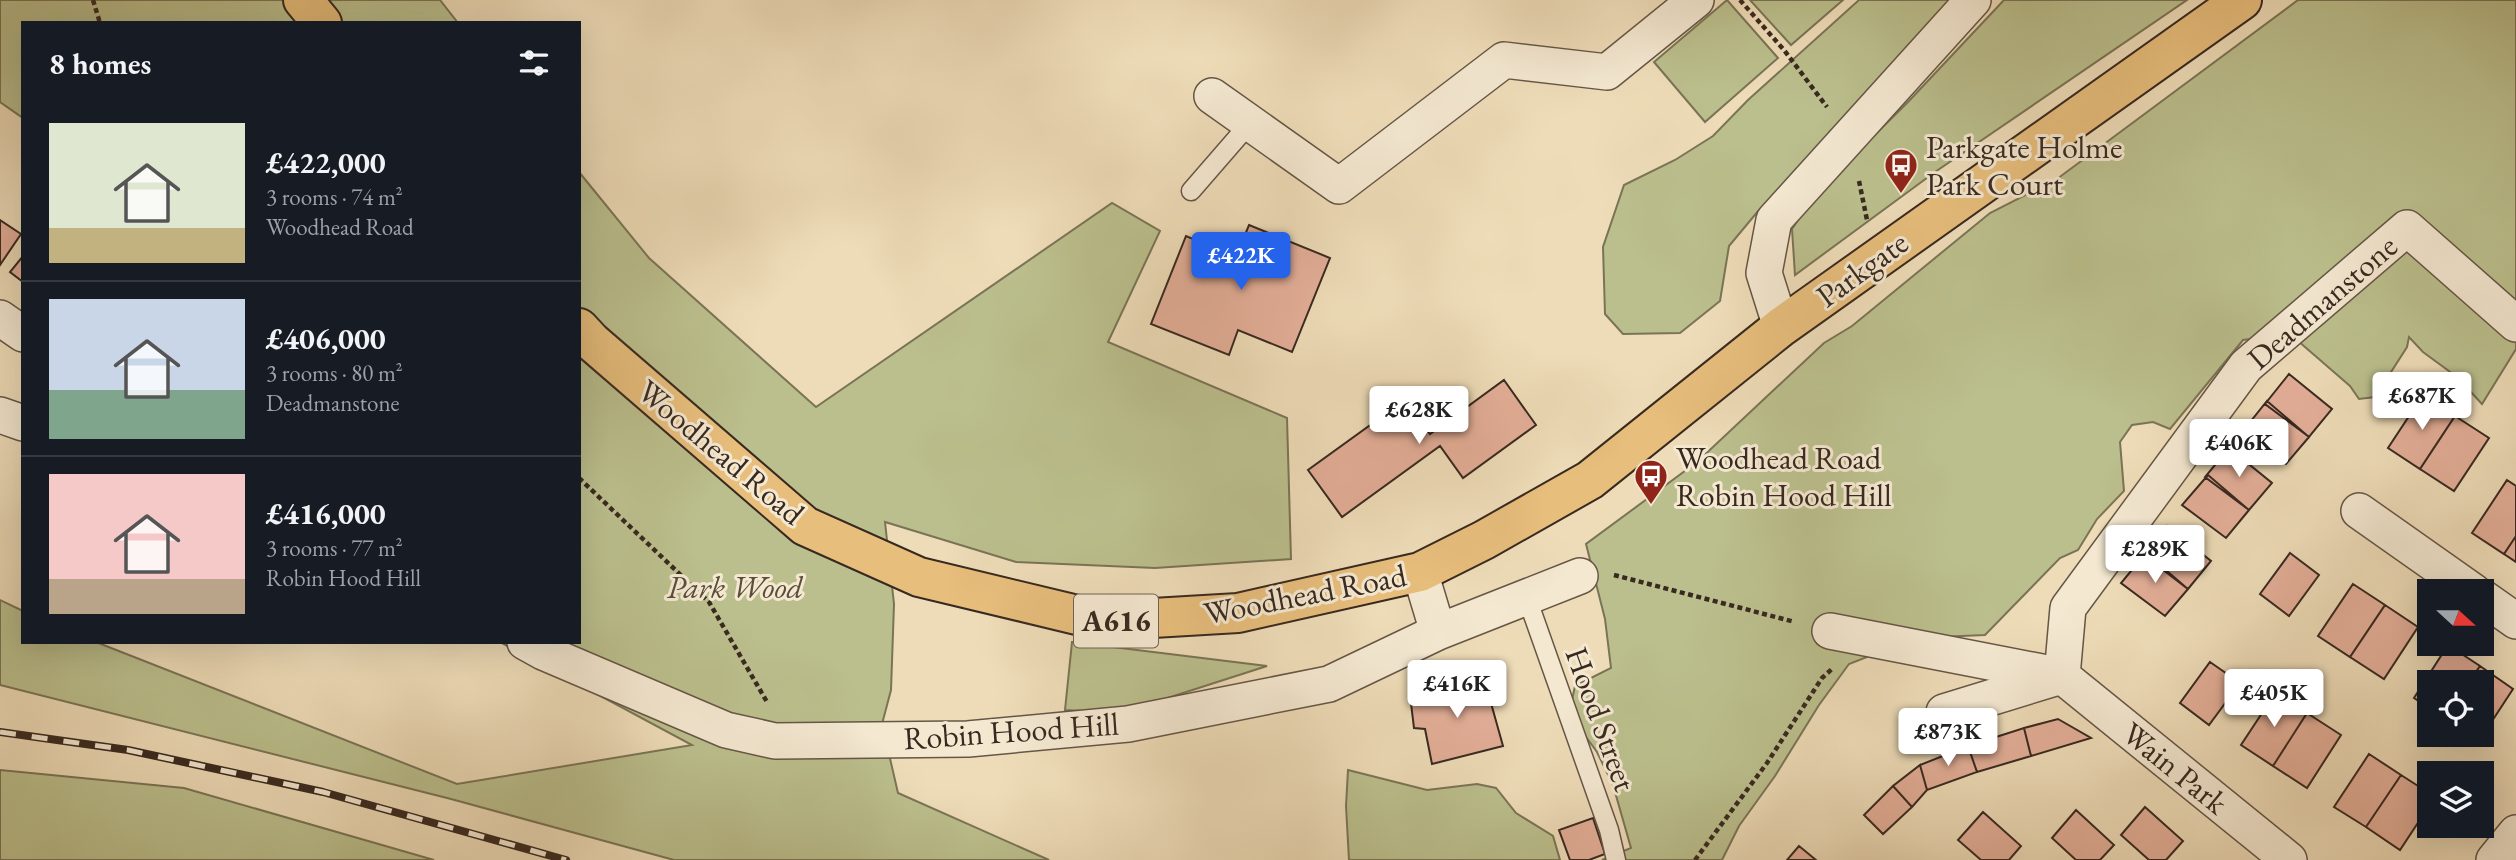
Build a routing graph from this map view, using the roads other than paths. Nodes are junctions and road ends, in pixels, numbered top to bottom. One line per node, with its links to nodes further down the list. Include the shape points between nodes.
1 (303, 0): 5 (main road)
2 (1696, 0): 7 (street, via 1607,72 1504,60 1339,186)
3 (1973, 0): 11 (street, via 1774,220 1764,273)
4 (2242, 0): 11 (main road, Parkgate / A616)
5 (320, 21)
6 (1212, 96): 7 (street)
7 (1250, 123): 8 (lane)
8 (1191, 191)
9 (0, 318): 13 (street)
10 (2516, 324): 27 (street, Deadmanstone, via 2407,228 2246,366 2068,608)
11 (1781, 327): 17 (main road, Parkgate / A616, via 1590,480)
12 (581, 330): 18 (main road, Woodhead Road / A616, via 805,526 919,577 1102,621 1238,613)
13 (21, 333)
14 (0, 415): 15 (street)
15 (21, 422)
16 (2359, 511): 20 (street)
17 (1484, 540): 18 (main road, Woodhead Road / A616)
18 (1420, 572): 25 (street)
19 (1580, 576): 21 (street, Robin Hood Hill)
20 (2456, 579)
21 (1527, 598): 25 (street, Robin Hood Hill); 30 (lane, Hood Street)
22 (2494, 605): 23 (street)
23 (2516, 621)
24 (1830, 631): 27 (street)
25 (1438, 632): 26 (street, Robin Hood Hill, via 1329,684 1128,724 968,739 775,741 726,730)
26 (528, 644)
27 (2062, 676): 28 (street); 31 (street, Wain Park)
28 (1944, 712)
29 (2516, 832): 32 (street)
30 (1616, 860)
31 (2289, 860)
32 (2494, 860)

